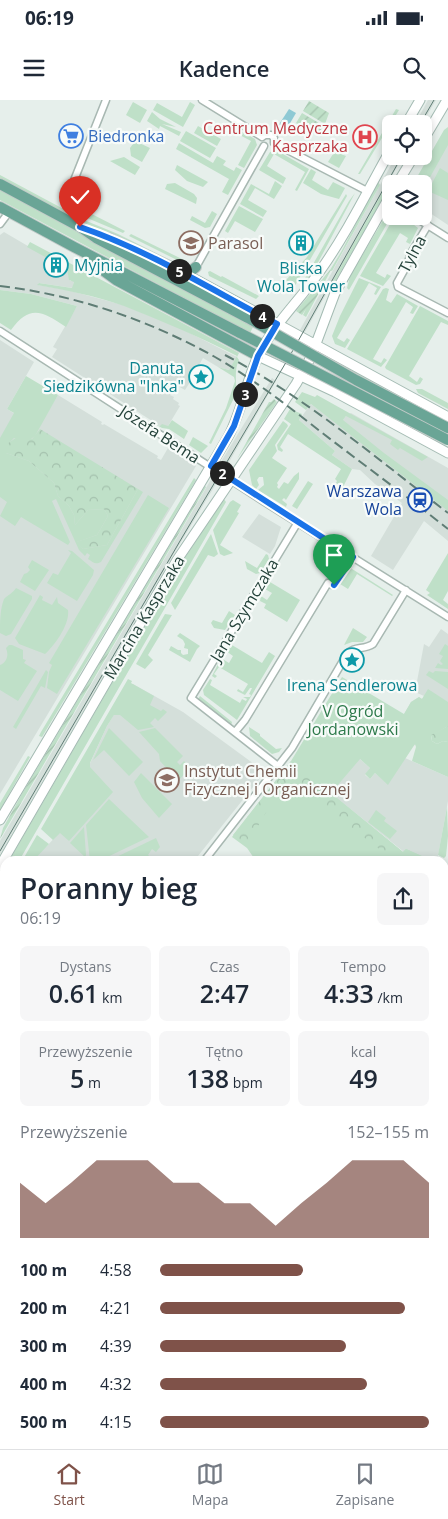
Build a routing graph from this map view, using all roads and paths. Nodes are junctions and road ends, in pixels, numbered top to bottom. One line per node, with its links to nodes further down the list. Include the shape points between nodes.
1 (106, 100): 13 (street)
2 (202, 100): 7 (street)
3 (420, 100): 5 (main road)
4 (447, 100): 6 (main road)
5 (411, 115)
6 (432, 125)
7 (262, 137): 8 (street, via 270,135); 9 (street)
8 (274, 142): 9 (street); 12 (street)
9 (264, 146): 21 (street)
10 (382, 165): 12 (main road)
11 (0, 184): 18 (main road)
12 (367, 191): 25 (main road, via 326,262)
13 (67, 198)
14 (4, 209): 16 (street); 20 (main road)
15 (382, 213): 27 (main road, via 335,293)
16 (0, 224)
17 (428, 225): 19 (street); 24 (street, Tylna, via 397,285)
18 (80, 227): 22 (main road); 31 (main road, bridge)
19 (448, 238)
20 (74, 247): 28 (main road, via 116,280); 32 (main road, bridge)
21 (196, 267): 22 (main road); 23 (main road, via 196,277)
22 (182, 272): 23 (main road)
23 (201, 283): 25 (main road)
24 (448, 313)
25 (277, 324): 27 (main road); 28 (main road, Marcina Kasprzaka)
26 (0, 331): 34 (street, Józefa Bema)
27 (316, 344): 29 (main road, Marcina Kasprzaka); 30 (main road)
28 (258, 356): 29 (main road); 34 (main road, Marcina Kasprzaka, via 237,419)
29 (301, 376): 33 (main road); 35 (main road, Marcina Kasprzaka)
30 (448, 417)
31 (448, 428)
32 (448, 440)
33 (448, 453)
34 (211, 466): 35 (street, Józefa Bema); 42 (main road, Marcina Kasprzaka)
35 (231, 480): 36 (street, Józefa Bema); 43 (main road, Marcina Kasprzaka, via 173,567)
36 (298, 522): 37 (street, Józefa Bema); 40 (street, Jana Szymczaka, via 191,698)
37 (353, 557): 38 (street, Józefa Bema); 40 (street, via 335,584 328,583)
38 (406, 590): 39 (street, Józefa Bema); 41 (street, via 373,644 346,654 292,748)
39 (448, 617)
40 (235, 732): 41 (street)
41 (278, 766): 44 (street)
42 (0, 820)
43 (6, 856)
44 (208, 856)

